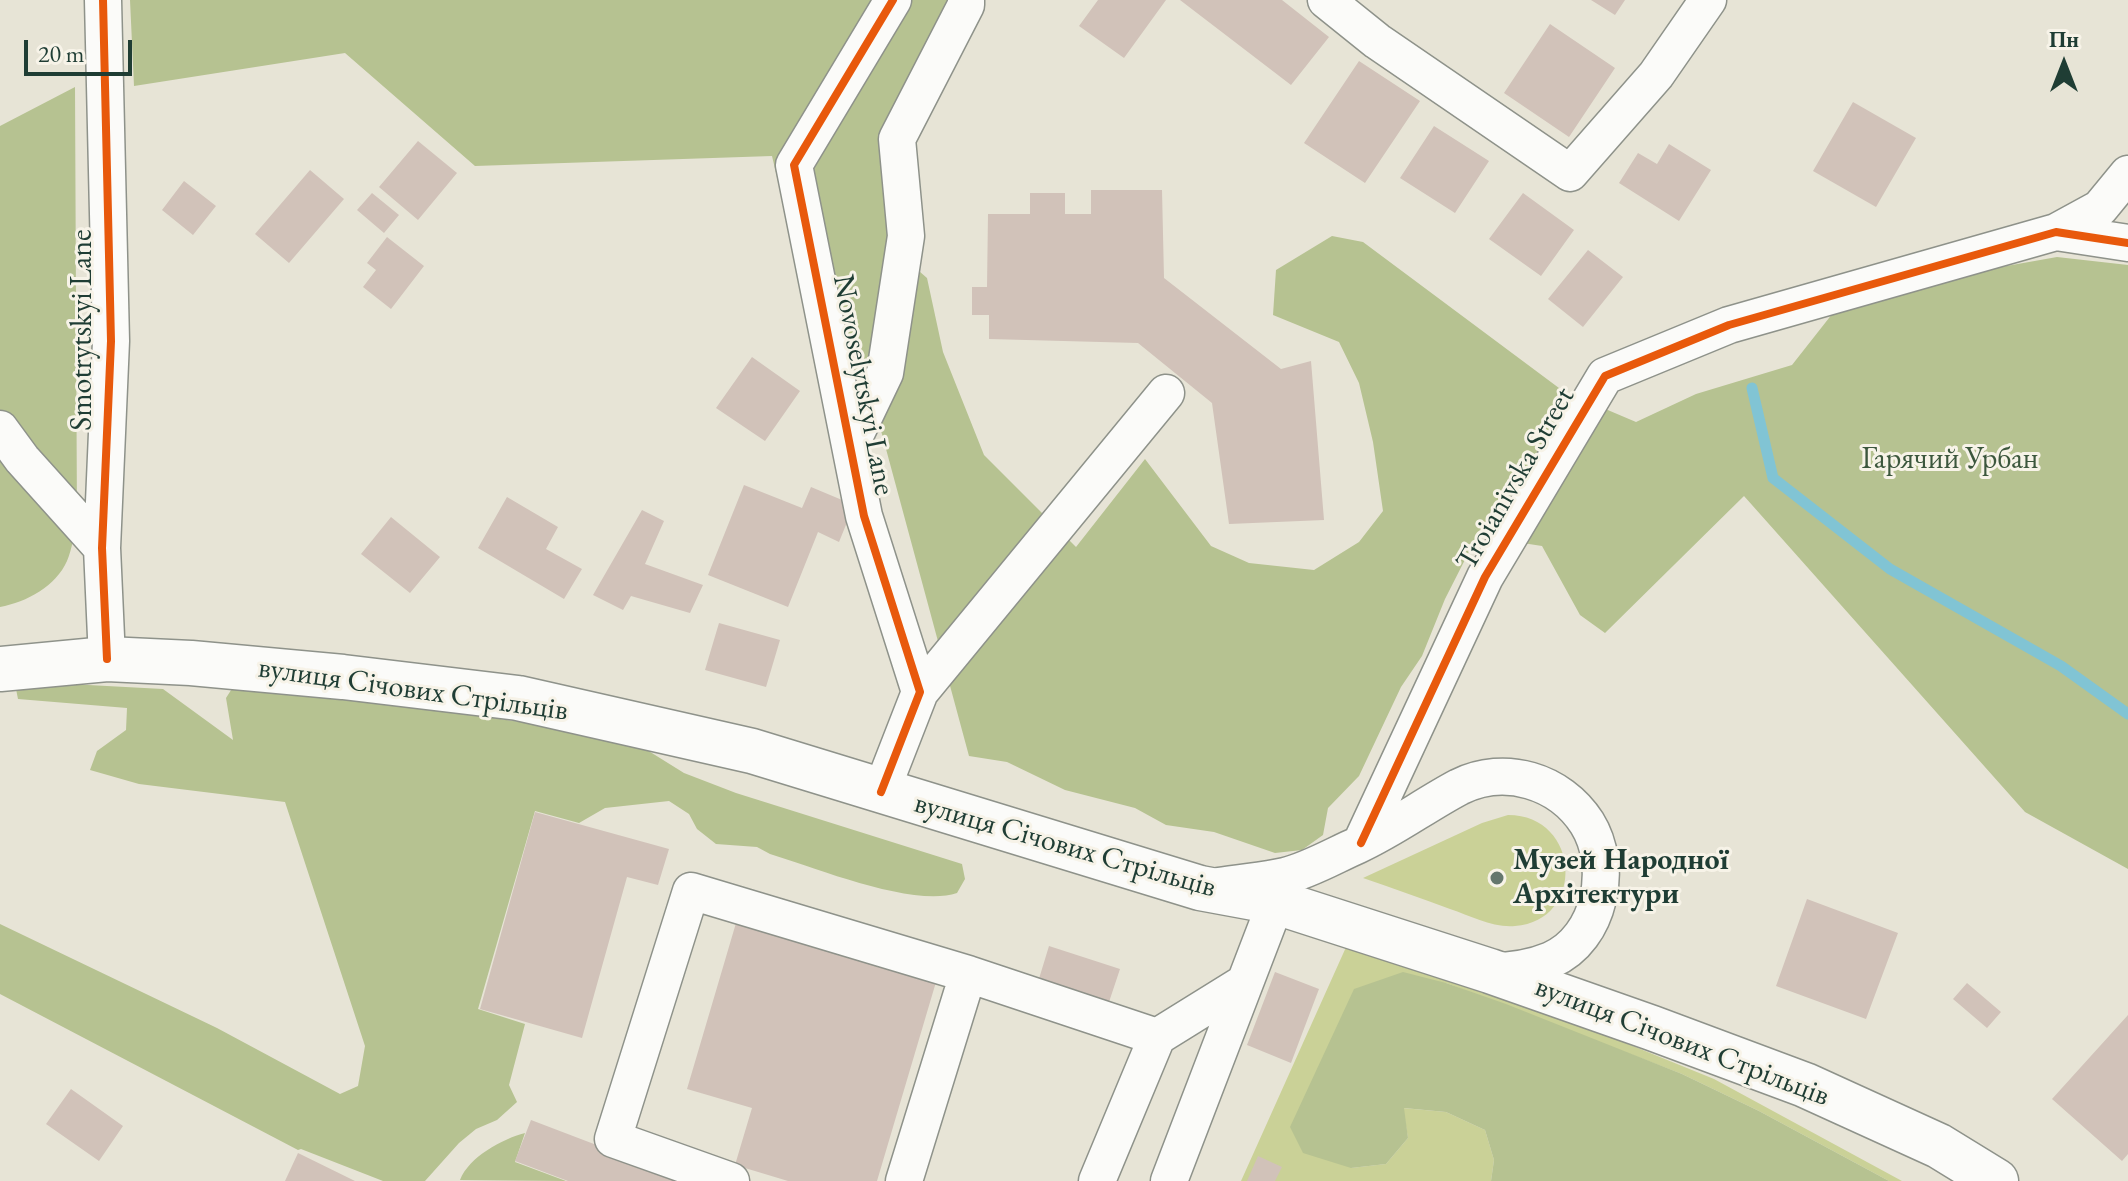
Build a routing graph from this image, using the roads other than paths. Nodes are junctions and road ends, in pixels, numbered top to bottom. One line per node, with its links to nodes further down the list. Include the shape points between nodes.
1 (103, 0): 12 (street, Smotrytskyi Lane, via 111,341)
2 (893, 0): 11 (street, Novoselytskyi Lane, via 794,165)
3 (966, 0): 11 (street, via 897,139 906,236 899,282 885,373)
4 (1326, 0): 5 (street, via 1570,173 1656,75)
5 (1708, 0)
6 (2128, 174): 7 (street, via 2100,208)
7 (2056, 232): 8 (street, Troianivska Street); 17 (street, Troianivska Street, via 1729,325 1605,376 1485,577)
8 (2128, 243)
9 (1166, 393): 15 (street)
10 (0, 429): 12 (street)
11 (850, 446): 15 (street, Novoselytskyi Lane, via 864,516)
12 (102, 548): 13 (street, Smotrytskyi Lane)
13 (107, 659): 14 (main road, вулиця Січових Стрільців); 16 (main road, вулиця Січових Стрільців, via 518,698 752,751)
14 (0, 669)
15 (920, 692): 16 (street)
16 (881, 792): 18 (main road, вулиця Січових Стрільців)
17 (1361, 843): 18 (street, via 1287,875); 20 (street, via 1479,780 1533,780 1579,810 1594,834 1602,866 1589,923 1553,959)
18 (1200, 888): 19 (main road, вулиця Січових Стрільців)
19 (1276, 902): 20 (main road, вулиця Січових Стрільців); 22 (street)
20 (1490, 971): 28 (main road, вулиця Січових Стрільців, via 1805,1085 1939,1146)
21 (968, 974): 23 (street); 24 (street, via 691,891 613,1139); 25 (street)
22 (1244, 983): 23 (street); 27 (street)
23 (1157, 1037): 26 (street)
24 (731, 1181)
25 (904, 1181)
26 (1097, 1181)
27 (1169, 1181)
28 (1996, 1181)

